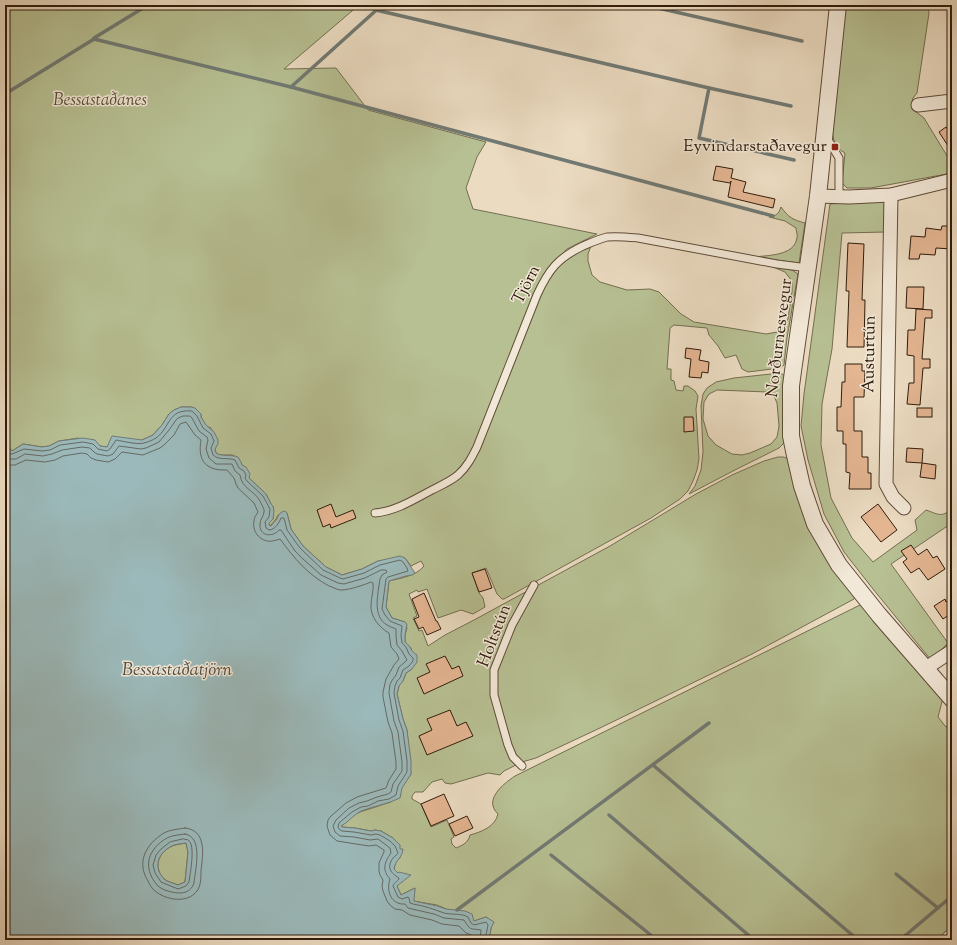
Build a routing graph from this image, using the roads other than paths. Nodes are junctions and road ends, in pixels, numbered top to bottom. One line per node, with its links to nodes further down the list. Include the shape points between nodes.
1 (838, 5): 4 (street, Norðurnesvegur)
2 (952, 101): 3 (street)
3 (918, 105)
4 (825, 135): 7 (street, Norðurnesvegur); 8 (lane, via 839,158)
5 (952, 180): 6 (street)
6 (891, 194): 8 (street); 10 (street, Austurtún, via 886,484 893,497)
7 (818, 196): 8 (street); 9 (street, Norðurnesvegur)
8 (839, 196)
9 (808, 268): 11 (lane, Tjörn, via 620,236 605,238 572,251 551,269 544,280 469,463 458,475 442,485 394,509); 14 (street, Norðurnesvegur, via 791,386 791,436 802,486 815,524 839,565)
10 (904, 508)
11 (375, 513)
12 (534, 585): 16 (lane, Holtstún, via 512,625 494,670 494,696 508,745 513,757)
13 (952, 651): 14 (street)
14 (926, 668): 15 (street, Norðurnesvegur)
15 (952, 699)
16 (522, 766)
17 (952, 937): 18 (street)
18 (949, 940)

